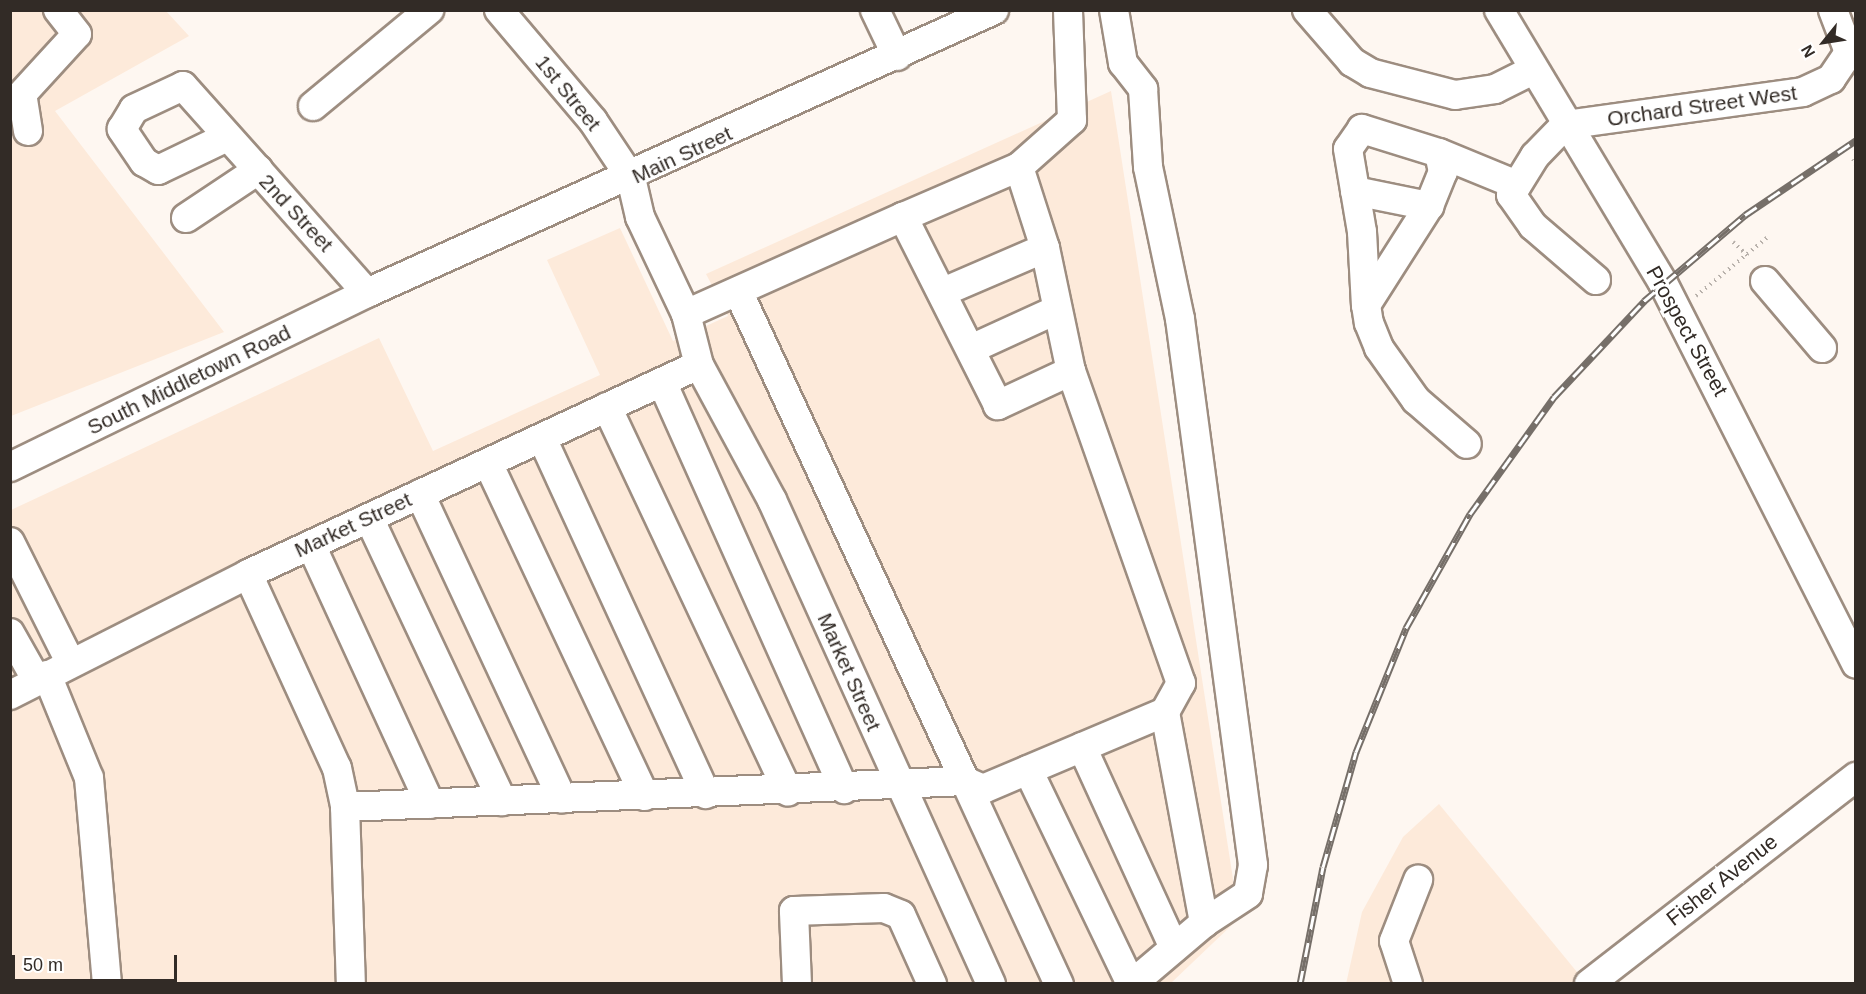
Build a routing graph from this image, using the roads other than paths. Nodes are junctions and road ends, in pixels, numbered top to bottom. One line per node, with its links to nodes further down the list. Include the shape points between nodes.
1 (58, 10): 16 (street, via 77,34 22,94)
2 (429, 10): 14 (street)
3 (875, 10): 11 (street)
4 (994, 10): 11 (street, Main Street)
5 (1068, 10): 19 (street, via 1072,120)
6 (1114, 10): 70 (street, via 1123,63 1143,89 1148,167 1180,319 1252,865 1248,894)
7 (1307, 10): 12 (street, via 1352,62 1370,73 1455,95 1495,89)
8 (1499, 10): 12 (street, Prospect Street)
9 (1833, 10): 13 (street, Orchard Street West, via 1849,52)
10 (512, 14): 21 (street, 1st Street)
11 (897, 56): 21 (street, Main Street)
12 (1533, 70): 15 (street, Prospect Street)
13 (1843, 77): 15 (street, Orchard Street West, via 1803,92)
14 (313, 106)
15 (1565, 125): 22 (street); 52 (street, Prospect Street, via 1724,396)
16 (28, 131)
17 (227, 137): 20 (street)
18 (1439, 153): 22 (street); 23 (street, via 1377,132 1356,131 1348,149); 24 (street, via 1442,177)
19 (1020, 167): 25 (street); 27 (street)
20 (258, 170): 26 (street, 2nd Street); 32 (street, 2nd Street)
21 (632, 178): 32 (street, Main Street); 35 (street, Market Street, via 640,217)
22 (1517, 185): 29 (street, via 1511,195 1533,226)
23 (1355, 191): 24 (street); 33 (street)
24 (1429, 206): 33 (street)
25 (903, 217): 30 (street); 31 (street)
26 (186, 218)
27 (1045, 248): 31 (street); 34 (street)
28 (1754, 264): 36 (street)
29 (1596, 279)
30 (738, 291): 35 (street); 59 (street)
31 (943, 292): 37 (street)
32 (367, 293): 45 (street, South Middletown Road)
33 (1365, 305): 43 (street, via 1379,348 1416,400)
34 (1056, 310): 37 (street); 39 (street)
35 (686, 314): 38 (street, Market Street)
36 (1822, 348)
37 (971, 349): 39 (street, via 998,405)
38 (699, 364): 40 (street, Market Street); 60 (street, Market Street, via 772,500)
39 (1071, 371): 55 (street, via 1154,591 1181,682)
40 (662, 382): 41 (street, Market Street); 61 (street)
41 (607, 407): 42 (street, Market Street); 62 (street)
42 (542, 438): 44 (street, Market Street); 63 (street)
43 (1467, 444)
44 (488, 463): 46 (street, Market Street); 64 (street)
45 (10, 467)
46 (420, 494): 47 (street, Market Street); 65 (street)
47 (369, 518): 49 (street, Market Street); 66 (street)
48 (10, 542): 53 (street)
49 (311, 545): 50 (street, Market Street); 67 (street)
50 (248, 574): 53 (street, Market Street); 68 (street, via 329,746)
51 (10, 633): 53 (street)
52 (1856, 664)
53 (51, 673): 54 (street, Market Street); 72 (street, via 88,778)
54 (10, 695)
55 (1165, 712): 56 (street); 70 (street)
56 (1082, 747): 57 (street); 71 (street)
57 (1029, 770): 59 (street, via 983,789); 78 (street)
58 (1856, 777): 80 (street, Fisher Avenue)
59 (965, 781): 60 (street); 77 (street)
60 (900, 787): 61 (street); 76 (street, Market Street)
61 (844, 789): 62 (street)
62 (788, 791): 63 (street)
63 (706, 794): 64 (street)
64 (645, 796): 65 (street)
65 (562, 799): 66 (street)
66 (502, 801): 67 (street)
67 (430, 804): 68 (street)
68 (345, 807): 73 (street)
69 (1419, 880): 79 (street, via 1394,941)
70 (1204, 923): 71 (street)
71 (1174, 948): 78 (street)
72 (107, 984)
73 (351, 984)
74 (797, 984): 75 (street, via 794,911 884,908 902,915)
75 (932, 984)
76 (991, 984)
77 (1059, 984)
78 (1132, 984)
79 (1408, 984)
80 (1588, 984)

